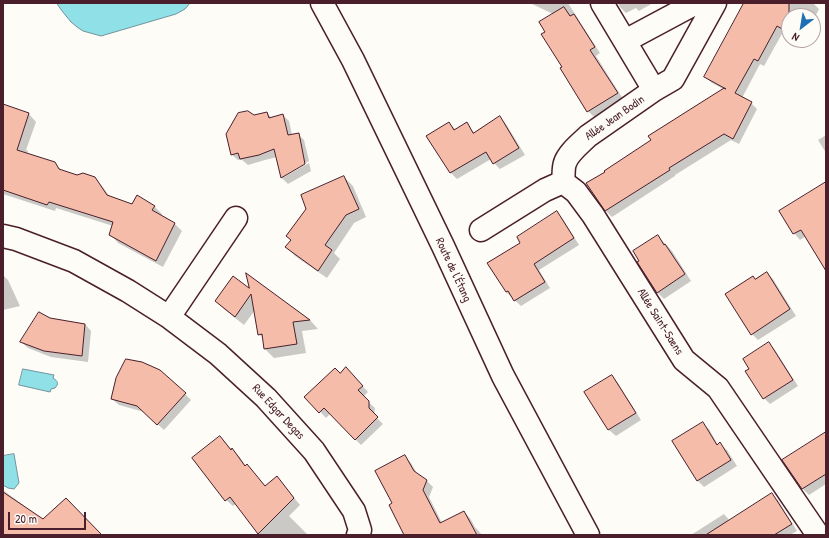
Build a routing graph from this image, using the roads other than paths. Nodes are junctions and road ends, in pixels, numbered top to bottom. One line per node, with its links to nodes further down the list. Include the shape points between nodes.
1 (322, 3): 13 (street, Route de l'Étang, via 353,60 503,376)
2 (602, 3): 5 (street)
3 (696, 3): 5 (street)
4 (715, 3): 6 (street, Allée Jean Bodin, via 673,80)
5 (625, 41): 6 (street)
6 (654, 90): 7 (street, Allée Jean Bodin, via 581,143 565,163)
7 (563, 182): 9 (street, via 544,190); 14 (street, Allée Saint-Saens, via 576,192 593,215 684,360 718,388)
8 (236, 218): 11 (street)
9 (481, 230)
10 (3, 236): 11 (street, Rue Edgar Degas, via 74,261)
11 (169, 317): 12 (street, Rue Edgar Degas, via 218,354 266,398 314,451 354,511)
12 (360, 533)
13 (588, 535)
14 (818, 535)

